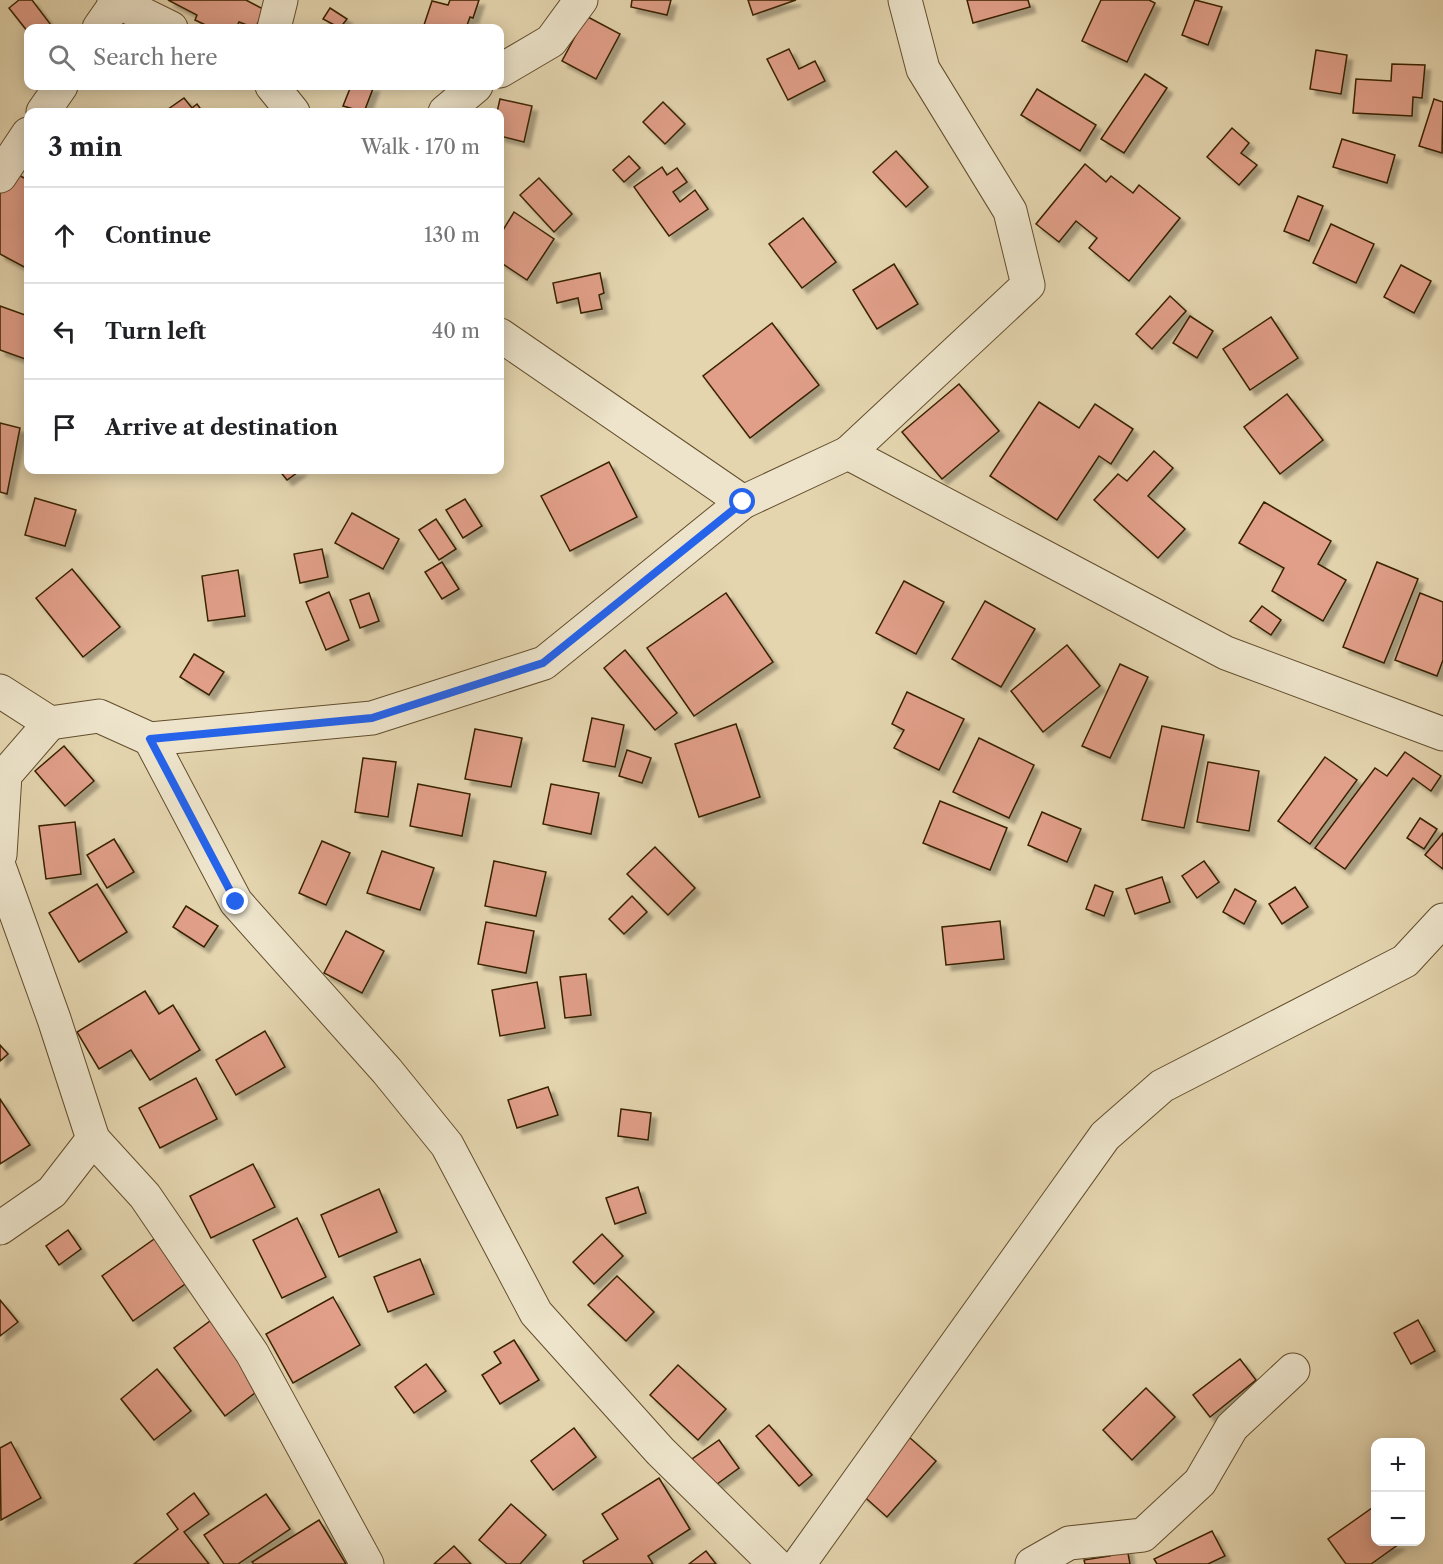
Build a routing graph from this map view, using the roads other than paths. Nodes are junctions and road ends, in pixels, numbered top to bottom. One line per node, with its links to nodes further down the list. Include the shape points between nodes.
1 (282, 0): 6 (street)
2 (581, 0): 7 (street, via 550,41)
3 (905, 0): 17 (street, via 924,69 1010,211 1028,285)
4 (110, 10): 5 (street)
5 (157, 24)
6 (275, 24)
7 (504, 69)
8 (58, 90): 11 (street)
9 (275, 90): 12 (street)
10 (471, 90): 13 (street)
11 (46, 108)
12 (290, 108)
13 (450, 108)
14 (24, 140): 15 (street)
15 (0, 176)
16 (504, 336): 18 (street)
17 (848, 453): 18 (street); 21 (street, via 1226,653)
18 (743, 502): 22 (street, via 543,663 372,718)
19 (0, 691): 20 (street)
20 (50, 723): 22 (street, via 99,716); 23 (street, via 5,775)
21 (1443, 734)
22 (150, 739): 30 (street, via 236,902 387,1071 447,1145 536,1313 660,1451)
23 (0, 855)
24 (0, 869): 26 (street)
25 (1443, 920): 31 (street, via 1405,961 1162,1086 1105,1136)
26 (93, 1139): 27 (street, via 52,1192); 29 (street, via 146,1196 252,1353)
27 (0, 1228)
28 (1293, 1370): 32 (street, via 1232,1427 1200,1482 1143,1535 1069,1543)
29 (367, 1564)
30 (775, 1564)
31 (799, 1564)
32 (1032, 1564)

